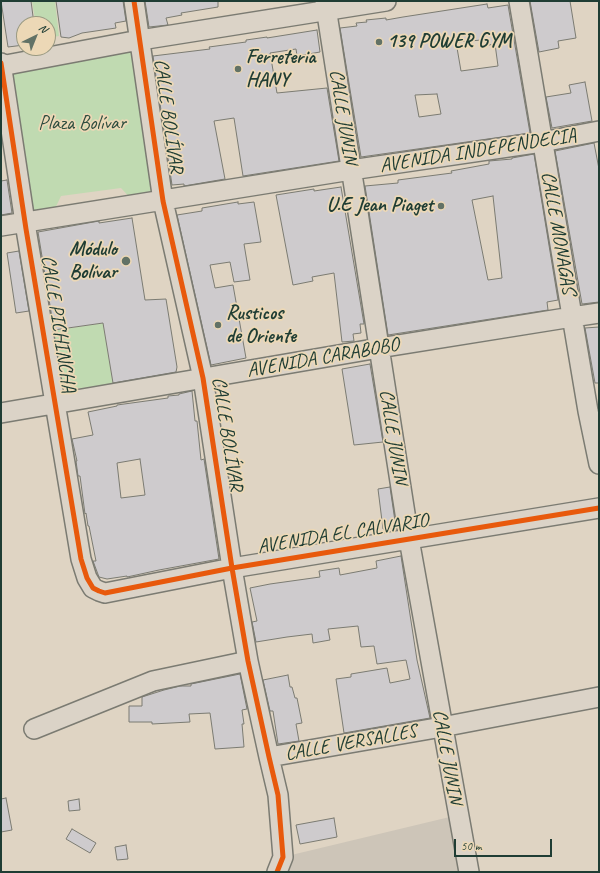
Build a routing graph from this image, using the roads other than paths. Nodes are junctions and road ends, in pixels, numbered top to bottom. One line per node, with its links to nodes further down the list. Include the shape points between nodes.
1 (134, 1): 5 (street, CALLE BOLÍVAR)
2 (386, 1): 4 (street)
3 (519, 1): 8 (street, CALLE MONAGAS)
4 (326, 6): 5 (street); 9 (street, CALLE JUNIN)
5 (141, 40): 6 (street); 10 (street, CALLE BOLÍVAR)
6 (1, 65): 11 (street, CALLE PICHINCHA)
7 (599, 132): 8 (street, AVENIDA INDEPENDECIA)
8 (542, 142): 9 (street, AVENIDA INDEPENDECIA); 14 (street, CALLE MONAGAS)
9 (351, 170): 10 (street, AVENIDA INDEPENDECIA); 15 (street, CALLE JUNIN)
10 (164, 201): 11 (street, AVENIDA INDEPENDECIA); 16 (street, CALLE BOLÍVAR)
11 (25, 222): 12 (street, AVENIDA INDEPENDECIA); 17 (street, CALLE PICHINCHA)
12 (1, 226)
13 (599, 313): 14 (street, AVENIDA CARABOBO)
14 (572, 316): 15 (street, AVENIDA CARABOBO); 18 (street, CALLE MONAGAS)
15 (380, 348): 16 (street, AVENIDA CARABOBO); 22 (street, CALLE JUNIN)
16 (203, 378): 17 (street, AVENIDA CARABOBO); 23 (street, CALLE BOLÍVAR)
17 (55, 403): 19 (street, AVENIDA CARABOBO); 24 (street, CALLE PICHINCHA, via 81,559)
18 (594, 410): 20 (street, CALLE MONAGAS)
19 (1, 413)
20 (599, 464)
21 (599, 508): 22 (street, AVENIDA EL CALVARIO)
22 (409, 539): 23 (street, AVENIDA EL CALVARIO); 27 (street, CALLE JUNIN)
23 (232, 568): 24 (street, AVENIDA EL CALVARIO, via 105,593); 25 (street, CALLE BOLÍVAR)
24 (93, 588)
25 (248, 661): 28 (street, via 153,681); 29 (street, CALLE BOLÍVAR)
26 (599, 697): 27 (street, CALLE VERSALLES)
27 (442, 727): 29 (street, CALLE VERSALLES); 31 (street, CALLE JUNIN)
28 (34, 729)
29 (269, 757): 30 (street, CALLE BOLÍVAR, via 278,795 283,858)
30 (277, 872)
31 (469, 872)

